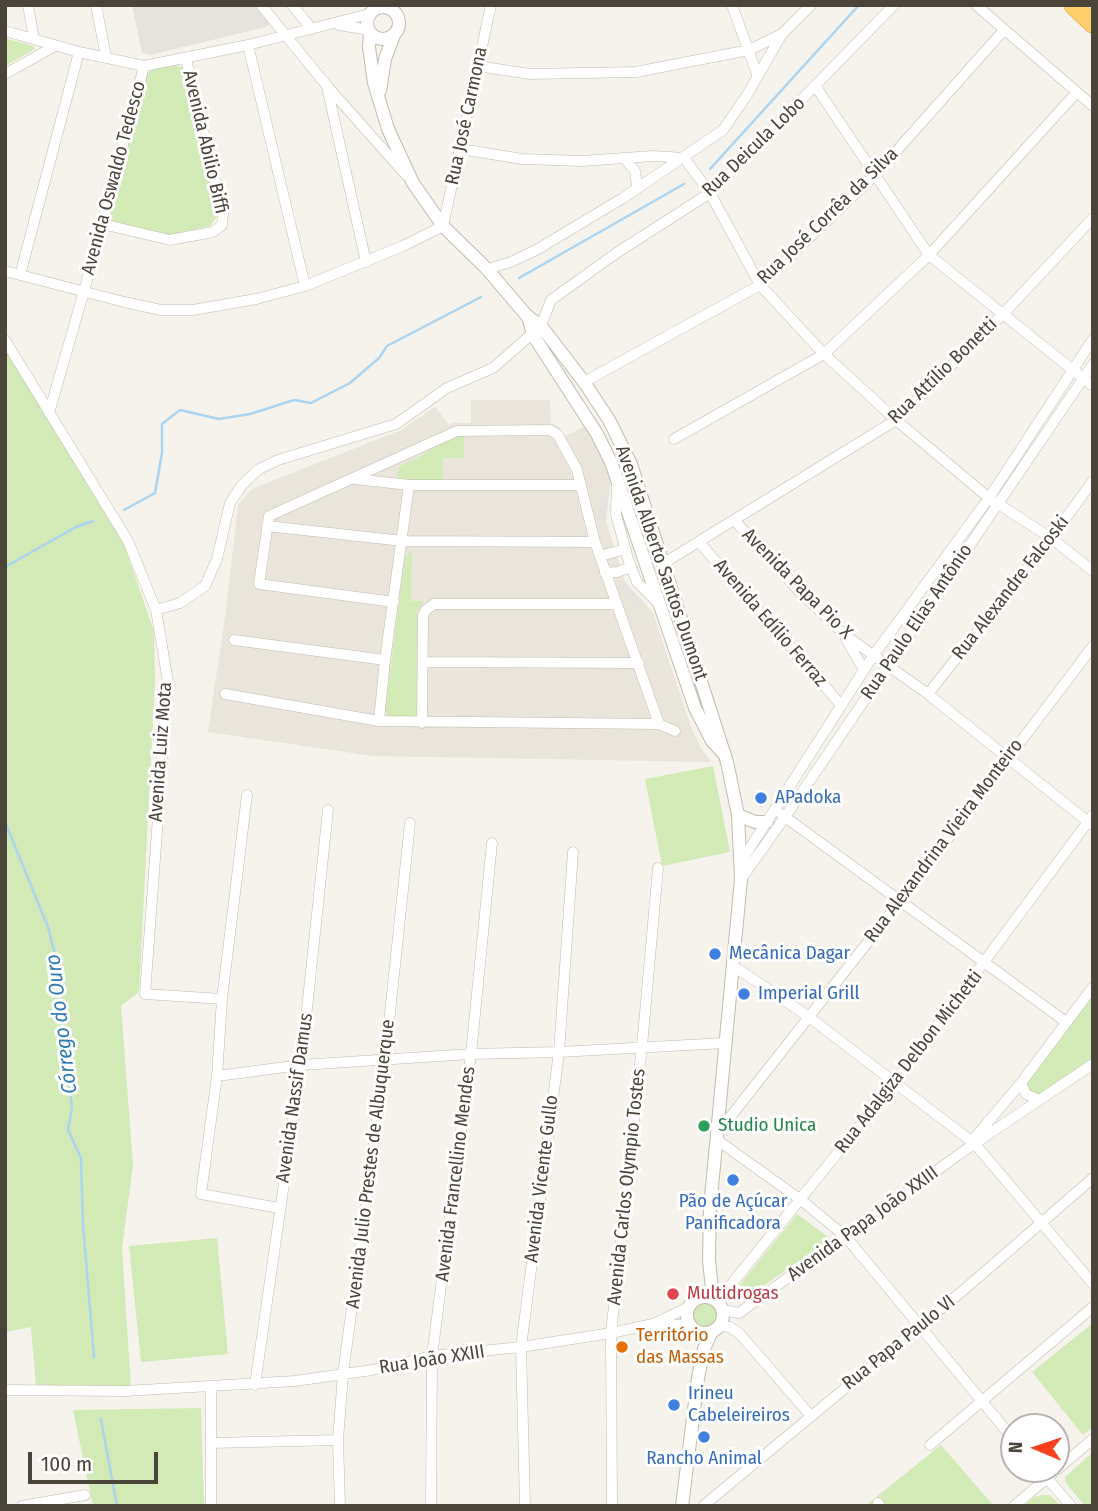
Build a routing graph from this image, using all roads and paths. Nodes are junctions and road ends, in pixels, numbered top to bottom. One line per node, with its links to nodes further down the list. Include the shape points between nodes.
1 (28, 5): 22 (street)
2 (96, 5): 27 (street)
3 (261, 5): 20 (street)
4 (292, 5): 15 (street)
5 (491, 5): 30 (street, Rua José Carmona)
6 (732, 5): 25 (street)
7 (811, 5): 19 (street)
8 (894, 5): 34 (street, Rua Deicula Lobo)
9 (976, 5): 16 (street)
10 (1073, 5): 14 (highway)
11 (394, 8): 12 (street); 21 (street, via 399,21)
12 (371, 10): 13 (street); 18 (street)
13 (335, 24): 15 (street); 18 (street)
14 (1093, 24)
15 (313, 29): 20 (street)
16 (1004, 30): 35 (street); 41 (street, Rua José Corrêa da Silva)
17 (5, 31): 22 (street)
18 (369, 31): 21 (street, via 383,39); 36 (street, Avenida Alberto Santos Dumont)
19 (782, 34): 25 (street); 32 (street)
20 (287, 35): 23 (street); 33 (street)
21 (394, 35): 36 (street, Avenida Alberto Santos Dumont)
22 (34, 38): 24 (street)
23 (248, 45): 28 (street); 54 (street)
24 (55, 46): 26 (street); 31 (street)
25 (749, 50): 30 (street, via 636,72 530,74); 32 (street)
26 (79, 52): 27 (street); 52 (street)
27 (106, 57): 29 (street)
28 (186, 59): 29 (street); 46 (street, Avenida Abilio Biffi, via 222,225 213,232 170,240)
29 (144, 66): 46 (street, Avenida Oswaldo Tedesco)
30 (477, 66): 38 (street, Rua José Carmona)
31 (5, 74)
32 (758, 77): 39 (street, via 723,130)
33 (327, 86): 42 (street); 49 (street)
34 (816, 87): 41 (street); 44 (street, Rua Deicula Lobo)
35 (1077, 92): 37 (street); 48 (street)
36 (379, 98): 42 (street, Avenida Alberto Santos Dumont)
37 (1093, 106)
38 (460, 149): 40 (street, via 522,159); 47 (street, Rua José Carmona)
39 (684, 158): 40 (street); 43 (street); 44 (street)
40 (625, 159): 43 (street, via 635,171)
41 (875, 175): 48 (street); 53 (street, Rua José Corrêa da Silva)
42 (413, 183): 47 (street, Avenida Alberto Santos Dumont)
43 (637, 186): 50 (street, via 538,249)
44 (710, 193): 53 (street); 57 (street, Rua Deicula Lobo, via 551,300)
45 (1093, 218): 56 (street, Rua Attílio Bonetti)
46 (102, 224): 55 (street, Avenida Oswaldo Tedesco)
47 (443, 226): 49 (street); 50 (street, Avenida Alberto Santos Dumont)
48 (929, 255): 56 (street); 60 (street)
49 (366, 262): 54 (street)
50 (487, 269): 57 (street, Avenida Alberto Santos Dumont)
51 (5, 271): 52 (street)
52 (20, 275): 55 (street)
53 (760, 285): 60 (street); 64 (street, Rua José Corrêa da Silva)
54 (305, 286): 55 (street, via 193,310 161,310)
55 (84, 291): 66 (street, Avenida Oswaldo Tedesco)
56 (1004, 313): 62 (street); 67 (street, Rua Attílio Bonetti)
57 (537, 331): 64 (street, Avenida Alberto Santos Dumont); 71 (street, Avenida Alberto Santos Dumont); 96 (street, via 493,368 447,388 396,424 259,469 230,503 217,559 205,586 180,603)
58 (5, 340): 66 (street, Avenida Luiz Mota)
59 (1093, 340): 62 (street, Rua Paulo Elias Antônio)
60 (824, 355): 67 (street); 68 (street)
61 (1093, 365): 63 (street, Rua Paulo Elias Antônio)
62 (1072, 371): 63 (street); 76 (street, Rua Paulo Elias Antônio)
63 (1083, 380): 65 (street); 76 (street, Rua Paulo Elias Antônio)
64 (584, 382): 77 (street, Avenida Alberto Santos Dumont, via 631,464)
65 (1093, 386)
66 (49, 413): 96 (street, Avenida Luiz Mota, via 128,541)
67 (896, 420): 76 (street); 79 (street, Rua Attílio Bonetti)
68 (674, 439)
69 (388, 462): 70 (street); 73 (street); 75 (street, via 457,431 550,430 558,435)
70 (355, 479): 73 (street); 81 (street, via 269,516)
71 (618, 479): 78 (street, Avenida Alberto Santos Dumont); 80 (street)
72 (1093, 481): 82 (street, Rua Alexandre Falcoski)
73 (393, 483): 74 (street)
74 (410, 485): 75 (street); 83 (street)
75 (581, 485): 84 (street)
76 (994, 500): 82 (street); 100 (street, Rua Paulo Elias Antônio); 104 (street, Rua Paulo Elias Antônio)
77 (648, 512): 78 (street); 88 (street, Avenida Alberto Santos Dumont)
78 (631, 519): 80 (street); 91 (street, Avenida Alberto Santos Dumont)
79 (735, 521): 85 (street, Rua Attílio Bonetti); 97 (street, Avenida Papa Pio X)
80 (618, 524): 86 (street)
81 (267, 526): 83 (street); 93 (street, via 259,584)
82 (1051, 538): 89 (street); 107 (street, Rua Alexandre Falcoski)
83 (403, 541): 84 (street); 93 (street)
84 (595, 542): 87 (street)
85 (699, 542): 88 (street, Rua Attílio Bonetti); 108 (street, Avenida Edílio Ferraz)
86 (625, 549): 87 (street); 90 (street)
87 (600, 556): 92 (street)
88 (664, 563): 91 (street); 113 (street, Avenida Alberto Santos Dumont)
89 (1093, 571)
90 (632, 572): 91 (street); 92 (street); 95 (street)
91 (649, 572): 95 (street, Avenida Alberto Santos Dumont)
92 (605, 573): 94 (street)
93 (394, 602): 101 (street)
94 (616, 604): 102 (street, via 434,604 423,615); 103 (street)
95 (660, 605): 113 (street, Avenida Alberto Santos Dumont, via 695,708 712,741)
96 (156, 610): 132 (street, Avenida Luiz Mota, via 168,682 145,994)
97 (845, 635): 100 (street, Avenida Papa Pio X); 105 (street)
98 (234, 640): 101 (street)
99 (1093, 646): 114 (street, Rua Alexandrina Vieira Monteiro)
100 (873, 656): 104 (street, Avenida Papa Pio X); 105 (street, Rua Paulo Elias Antônio)
101 (385, 660): 109 (street)
102 (424, 662): 103 (street); 110 (street)
103 (639, 663): 111 (street)
104 (888, 665): 107 (street, Avenida Papa Pio X); 119 (street, Rua Paulo Elias Antônio)
105 (864, 670): 108 (street, Rua Paulo Elias Antônio)
106 (225, 694): 109 (street)
107 (928, 694): 114 (street, Avenida Papa Pio X)
108 (841, 705): 117 (street, Rua Paulo Elias Antônio)
109 (379, 722): 110 (street)
110 (422, 723): 111 (street)
111 (659, 724): 112 (street)
112 (675, 731)
113 (725, 754): 118 (street, Avenida Alberto Santos Dumont)
114 (1007, 757): 120 (street, Avenida Papa Pio X); 128 (street, Rua Alexandrina Vieira Monteiro)
115 (247, 795): 132 (street)
116 (328, 810): 141 (street, Avenida Nassif Damus)
117 (775, 810): 119 (street); 121 (street, Rua Paulo Elias Antônio)
118 (738, 816): 121 (street); 125 (street, Avenida Alberto Santos Dumont)
119 (785, 817): 127 (street, Rua Paulo Elias Antônio); 128 (street)
120 (1091, 821): 129 (street, Rua Adalgiza Delbon Michetti)
121 (766, 822): 125 (street, Rua Paulo Elias Antônio)
122 (410, 823): 139 (street, Avenida Julio Prestes de Albuquerque)
123 (492, 843): 138 (street, Avenida Francellino Mendes)
124 (573, 852): 137 (street, Avenida Vicente Gullo)
125 (741, 862): 127 (street, Avenida Alberto Santos Dumont)
126 (659, 868): 136 (street, Avenida Carlos Olympio Tostes)
127 (741, 879): 130 (street, Avenida Alberto Santos Dumont)
128 (901, 900): 129 (street); 133 (street, Rua Alexandrina Vieira Monteiro)
129 (984, 964): 134 (street); 143 (street, Rua Adalgiza Delbon Michetti)
130 (732, 965): 133 (street); 135 (street, Avenida Alberto Santos Dumont)
131 (1093, 988): 134 (street)
132 (222, 999): 142 (street)
133 (809, 1017): 143 (street); 146 (street, Rua Alexandrina Vieira Monteiro)
134 (1066, 1022): 144 (street)
135 (725, 1043): 136 (street); 146 (street, Avenida Alberto Santos Dumont)
136 (642, 1046): 137 (street); 162 (street, Avenida Carlos Olympio Tostes)
137 (559, 1052): 138 (street); 163 (street, Avenida Vicente Gullo)
138 (471, 1054): 139 (street); 164 (street, Avenida Francellino Mendes)
139 (385, 1060): 141 (street); 165 (street, Avenida Julio Prestes de Albuquerque)
140 (1093, 1064): 145 (street, Avenida Papa João XXIII)
141 (301, 1065): 142 (street); 150 (street, Avenida Nassif Damus)
142 (217, 1076): 150 (street, via 201,1194)
143 (895, 1082): 147 (street); 149 (street, Rua Adalgiza Delbon Michetti)
144 (1021, 1083): 145 (street, via 1026,1094); 147 (street)
145 (1039, 1100): 147 (street, Avenida Papa João XXIII)
146 (716, 1137): 149 (street); 153 (street, Avenida Alberto Santos Dumont)
147 (971, 1145): 151 (street); 152 (street, Avenida Papa João XXIII)
148 (1093, 1178): 151 (street, Rua Papa Paulo VI)
149 (801, 1200): 152 (street); 156 (street, Rua Adalgiza Delbon Michetti)
150 (279, 1208): 167 (street, Avenida Nassif Damus)
151 (1041, 1222): 154 (street); 160 (street, Rua Papa Paulo VI)
152 (846, 1237): 156 (street, Avenida Papa João XXIII, via 738,1313); 160 (street)
153 (709, 1260): 155 (street, Avenida Alberto Santos Dumont); 156 (street, Avenida Alberto Santos Dumont)
154 (1093, 1284)
155 (692, 1303): 156 (street, via 707,1297); 158 (street, Rua João XXIII); 159 (street, via 687,1316)
156 (717, 1304): 161 (street)
157 (1093, 1307): 170 (street)
158 (653, 1324): 159 (street, Rua João XXIII); 162 (street, Rua João XXIII)
159 (692, 1327): 161 (street, via 702,1333); 166 (street)
160 (919, 1327): 170 (street); 171 (street, Rua Papa Paulo VI)
161 (715, 1329): 166 (street, via 704,1349); 171 (street, via 730,1326 738,1333)
162 (611, 1333): 163 (street, Rua João XXIII); 186 (street, Avenida Carlos Olympio Tostes)
163 (521, 1347): 164 (street, Rua João XXIII); 185 (street, Avenida Vicente Gullo)
164 (432, 1356): 165 (street, Rua João XXIII); 184 (street, Avenida Francellino Mendes)
165 (343, 1374): 167 (street, Rua João XXIII); 174 (street, Avenida Julio Prestes de Albuquerque)
166 (698, 1378): 187 (street)
167 (255, 1385): 168 (street, Rua João XXIII)
168 (211, 1388): 169 (street, Rua João XXIII); 175 (street)
169 (5, 1390)
170 (981, 1402): 172 (street); 176 (street)
171 (810, 1415): 188 (street, Rua Papa Paulo VI)
172 (1000, 1424)
173 (1093, 1439): 177 (street)
174 (338, 1440): 175 (street); 183 (street, Avenida Julio Prestes de Albuquerque)
175 (211, 1443): 182 (street)
176 (930, 1446)
177 (1070, 1458)
178 (1041, 1483): 189 (street)
179 (1051, 1483): 190 (street)
180 (85, 1494): 181 (street)
181 (22, 1506)
182 (211, 1506)
183 (340, 1506)
184 (431, 1506)
185 (525, 1506)
186 (612, 1506)
187 (682, 1506)
188 (703, 1506)
189 (1014, 1506)
190 (1071, 1506)

